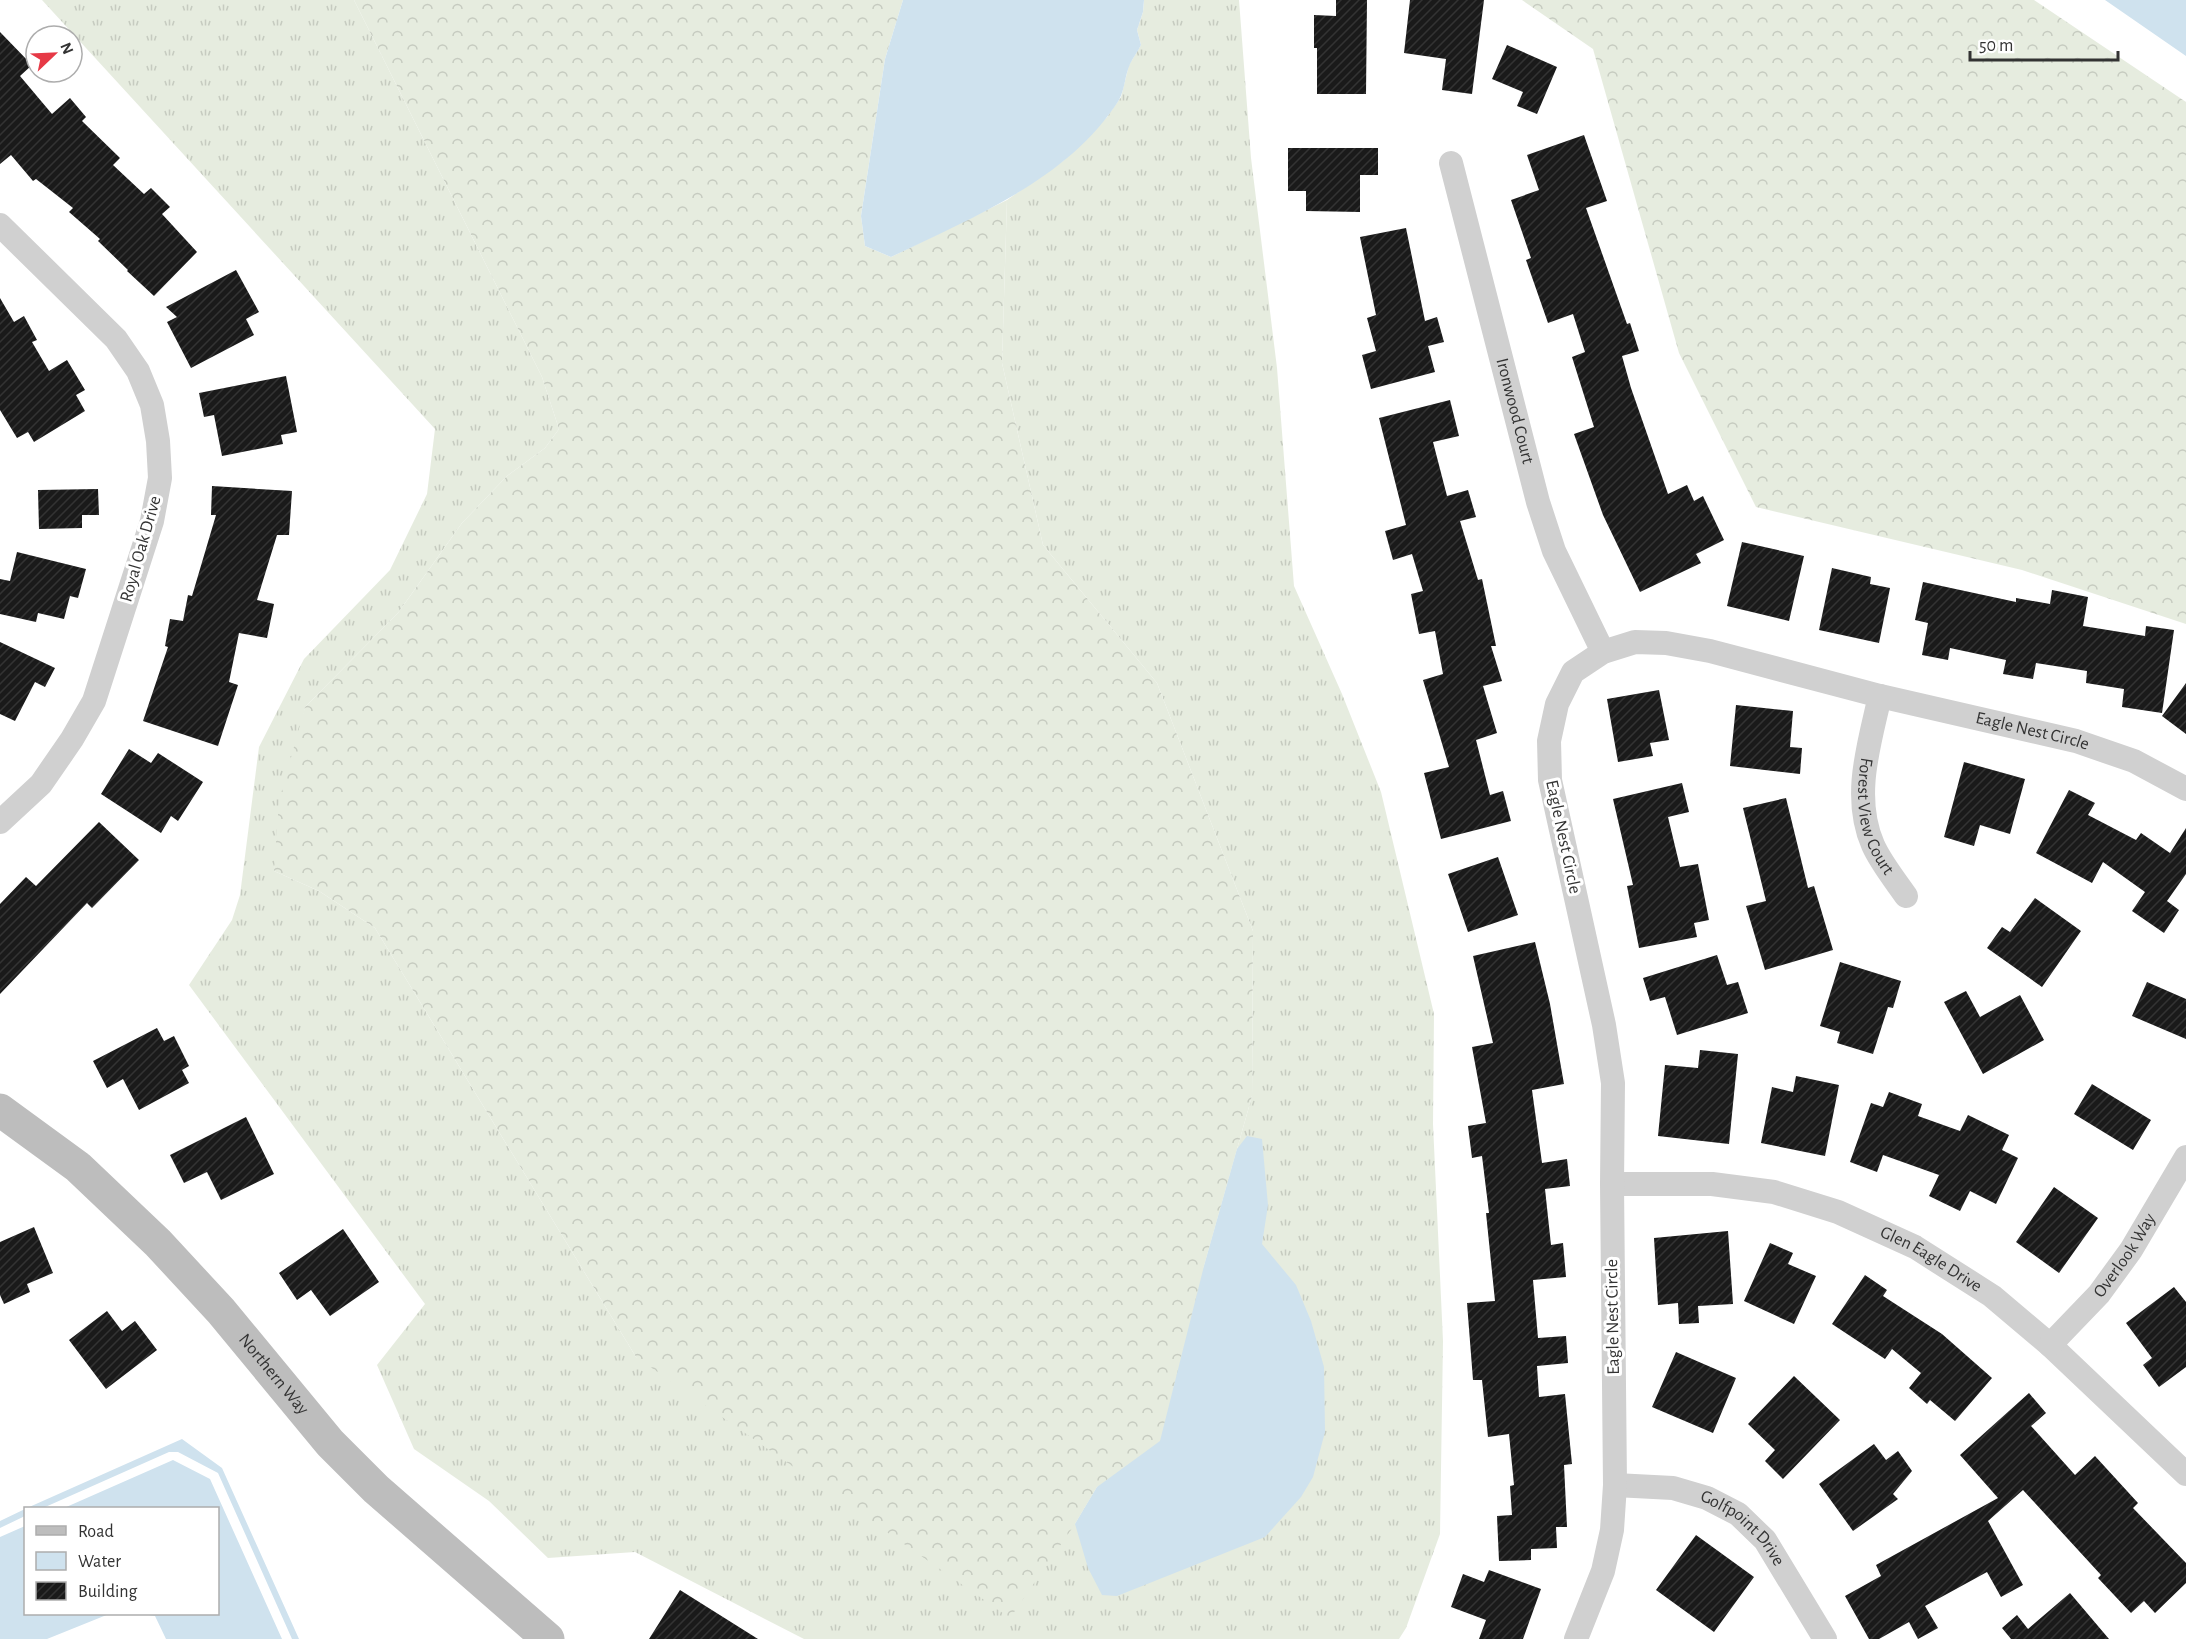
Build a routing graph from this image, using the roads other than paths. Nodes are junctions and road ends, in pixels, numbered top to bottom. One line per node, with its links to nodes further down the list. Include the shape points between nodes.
1 (1451, 163): 3 (street, Ironwood Court, via 1538,502 1554,551)
2 (0, 225): 6 (street, Royal Oak Drive, via 116,339 138,371 152,405 160,478 152,521 94,701 40,784)
3 (1603, 652): 4 (street, Eagle Nest Circle, via 1635,642 1666,643); 10 (street, Eagle Nest Circle, via 1573,672 1557,704 1549,741 1550,780 1613,1083)
4 (1880, 696): 5 (street, Eagle Nest Circle, via 2076,741 2134,761); 7 (street, Forest View Court, via 1863,776 1863,811 1873,845)
5 (2186, 789)
6 (3, 815)
7 (1906, 896)
8 (0, 1110): 14 (street, Northern Way, via 78,1167 158,1243 221,1311 330,1443 376,1489)
9 (2186, 1157): 11 (street, Overlook Way, via 2118,1268 2099,1294)
10 (1612, 1184): 11 (street, Glen Eagle Drive, via 1712,1184 1774,1192 1838,1212 1915,1247 1992,1296); 13 (street, Eagle Nest Circle)
11 (2049, 1345): 12 (street, Glen Eagle Drive)
12 (2186, 1474)
13 (1615, 1485): 15 (street, Eagle Nest Circle, via 1612,1530 1603,1571); 16 (street, Golfpoint Drive, via 1673,1488 1707,1498 1738,1514 1766,1540)
14 (548, 1639)
15 (1576, 1639)
16 (1825, 1639)

